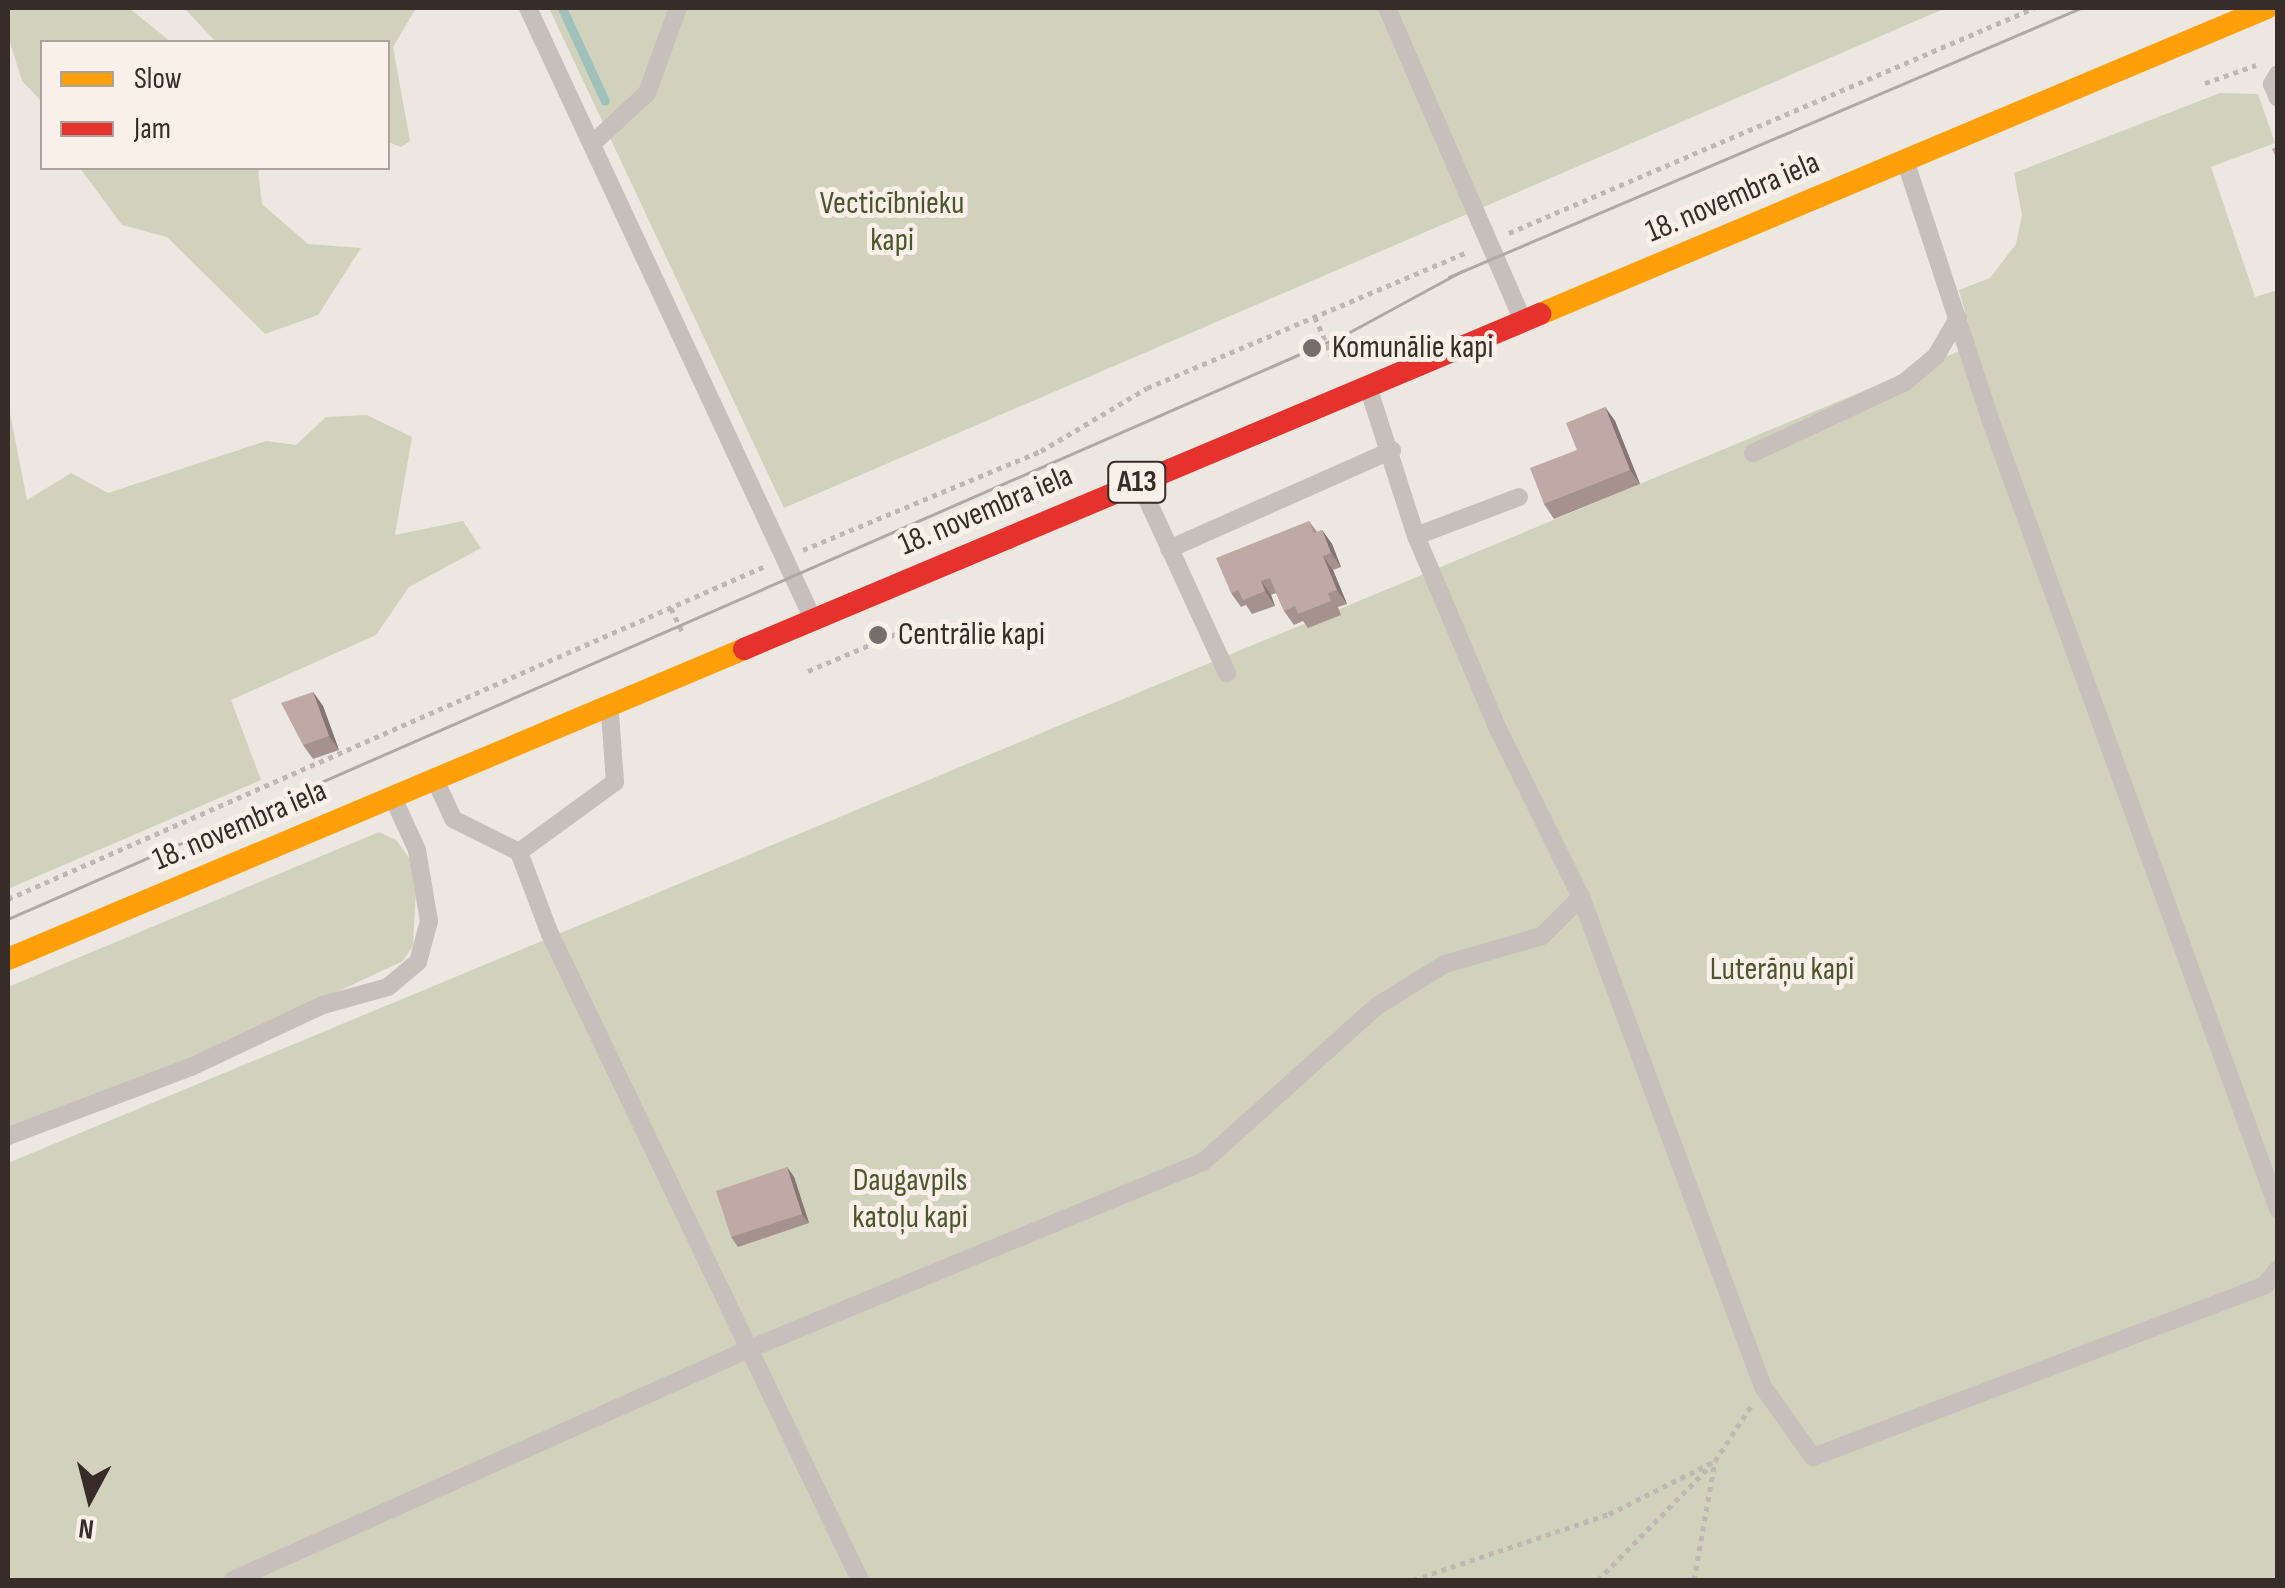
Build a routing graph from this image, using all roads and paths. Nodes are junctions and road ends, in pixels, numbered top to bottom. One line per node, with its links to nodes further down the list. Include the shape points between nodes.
1 (528, 8): 8 (lane)
2 (678, 8): 8 (lane, via 647,93)
3 (1387, 8): 10 (lane)
4 (2034, 8): 10 (path)
5 (2267, 8): 9 (main road, 18. novembra iela / A13)
6 (2278, 74): 7 (lane, via 2272,84)
7 (2278, 98)
8 (592, 144): 22 (lane)
9 (1905, 161): 12 (lane); 13 (main road, 18. novembra iela / A13)
10 (1491, 241): 11 (path); 13 (lane)
11 (1315, 316): 14 (path); 22 (path, via 1147,388 1040,450)
12 (1958, 318): 17 (lane, via 1936,356 1904,382); 33 (lane)
13 (1523, 320): 15 (main road, 18. novembra iela / A13)
14 (1332, 356)
15 (1368, 386): 16 (lane); 18 (main road, 18. novembra iela / A13)
16 (1392, 450): 20 (lane); 21 (lane)
17 (1754, 453)
18 (1139, 481): 21 (lane); 23 (main road, 18. novembra iela / A13)
19 (1519, 497): 20 (lane)
20 (1416, 536): 29 (lane, via 1498,729)
21 (1169, 549): 24 (lane)
22 (784, 558): 23 (lane); 30 (path)
23 (813, 620): 25 (main road, 18. novembra iela / A13)
24 (1227, 673)
25 (610, 706): 26 (main road, 18. novembra iela / A13); 28 (lane, via 615,782)
26 (435, 778): 27 (main road, 18. novembra iela / A13); 28 (lane, via 454,819)
27 (393, 797): 31 (main road, 18. novembra iela / A13); 32 (lane, via 416,850 428,921 418,962 388,987 323,1005 191,1068)
28 (519, 852): 35 (lane, via 550,934)
29 (1581, 897): 35 (lane, via 1542,936 1445,964 1377,1006 1202,1162); 36 (lane)
30 (8, 899)
31 (8, 959)
32 (8, 1136)
33 (2278, 1209)
34 (2278, 1269): 36 (lane, via 2265,1285 1813,1457)
35 (749, 1348): 38 (lane); 39 (lane)
36 (1763, 1387): 37 (path)
37 (1715, 1461): 40 (path, via 1609,1514); 41 (path); 42 (path)
38 (232, 1580)
39 (860, 1580)
40 (1412, 1580)
41 (1598, 1580)
42 (1694, 1580)

